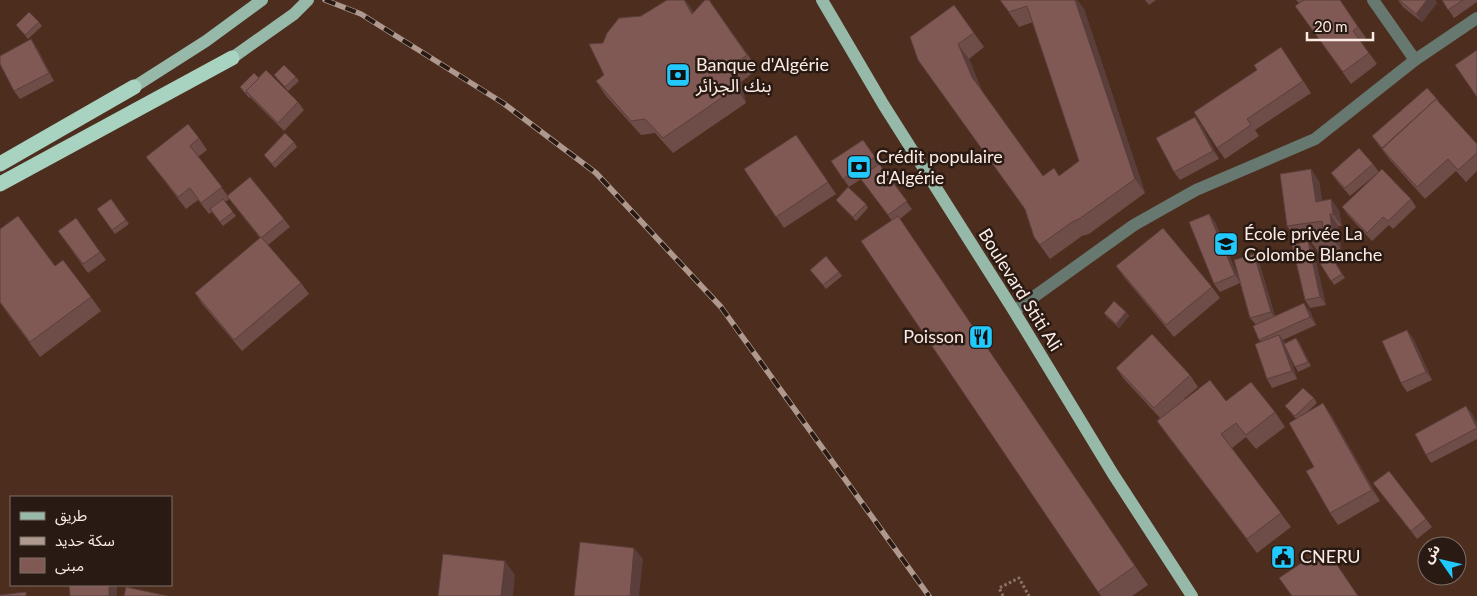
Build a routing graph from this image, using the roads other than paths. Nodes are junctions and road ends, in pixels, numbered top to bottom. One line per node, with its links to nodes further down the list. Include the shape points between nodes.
1 (262, 0): 8 (main road)
2 (308, 0): 6 (main road, via 294,14)
3 (822, 0): 11 (main road, Boulevard Stiti Ali, via 888,112)
4 (1374, 0): 7 (street)
5 (1477, 18): 7 (street)
6 (232, 58): 10 (highway)
7 (1415, 60): 11 (street, via 1316,139 1196,190 1134,225)
8 (134, 87): 9 (highway)
9 (0, 164)
10 (0, 184)
11 (1014, 311): 12 (main road, Boulevard Stiti Ali)
12 (1190, 595)

